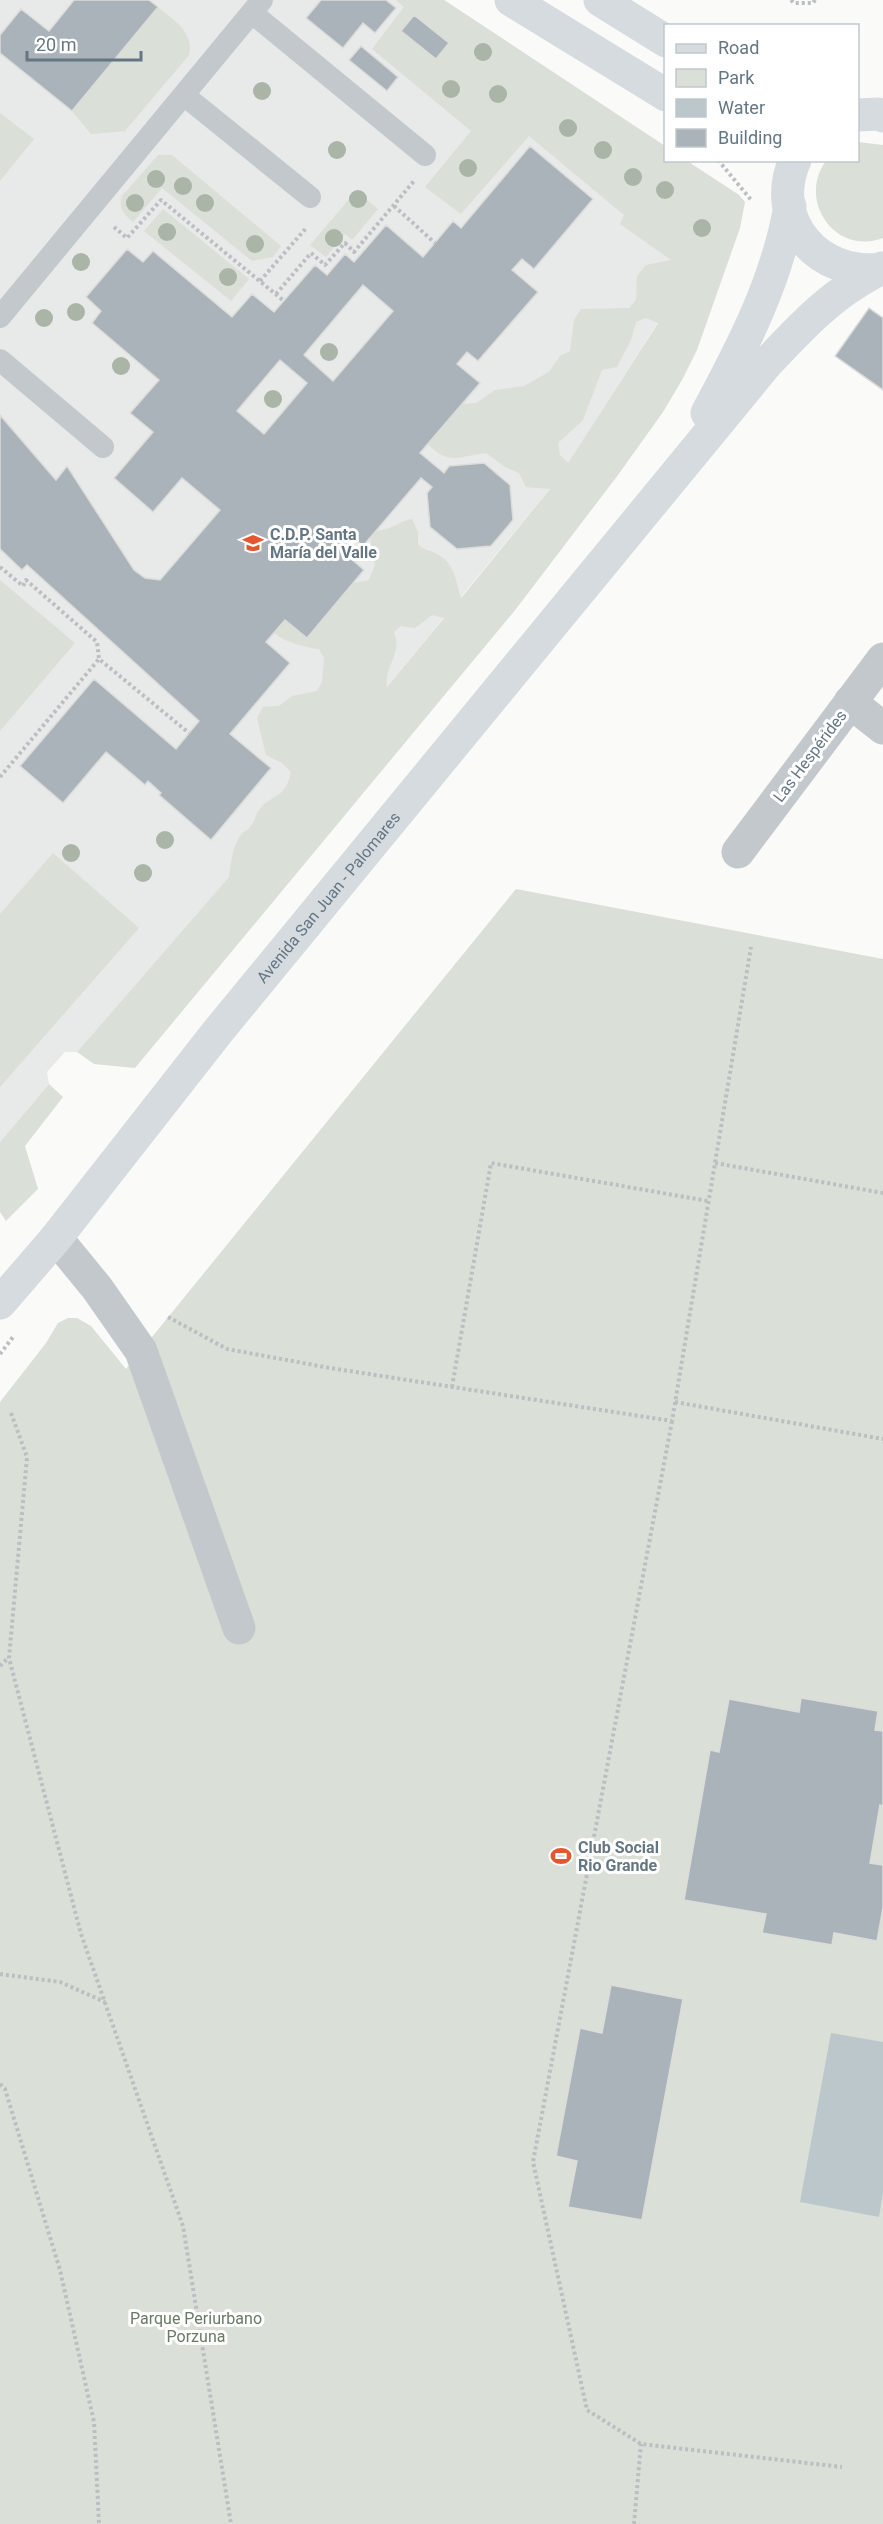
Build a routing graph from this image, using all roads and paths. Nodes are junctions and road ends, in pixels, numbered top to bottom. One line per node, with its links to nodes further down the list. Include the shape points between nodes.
1 (511, 0): 7 (street)
2 (600, 0): 6 (street)
3 (791, 0): 4 (path)
4 (815, 0)
5 (257, 7): 8 (lane); 9 (lane)
6 (664, 40)
7 (664, 94)
8 (185, 96): 13 (lane); 17 (lane)
9 (425, 155): 16 (path, via 430,162)
10 (720, 162): 15 (path)
11 (768, 162): 14 (street, via 781,179)
12 (795, 162): 14 (street)
13 (310, 197): 20 (path, via 322,209)
14 (788, 199): 19 (street, via 791,217 820,256 842,267); 26 (street, via 780,254 762,306 706,415)
15 (754, 204)
16 (394, 206): 18 (path); 21 (path, via 354,252 345,243 325,265 311,253)
17 (91, 208): 20 (path, via 127,238 161,200); 23 (lane)
18 (435, 243)
19 (882, 268): 26 (street, via 836,294 800,328)
20 (260, 281): 21 (path)
21 (276, 294): 22 (path)
22 (284, 300)
23 (0, 317)
24 (0, 360): 25 (lane)
25 (103, 447)
26 (658, 494): 39 (street, Avenida San Juan - Palomares, via 219,1029)
27 (0, 567): 28 (path, via 22,586 26,580 97,642)
28 (99, 659): 32 (path); 33 (path)
29 (883, 659): 30 (street, Las Hespérides)
30 (850, 702): 31 (street); 34 (street, Las Hespérides)
31 (883, 728)
32 (189, 733)
33 (0, 777)
34 (738, 852)
35 (751, 947): 36 (path)
36 (715, 1163): 37 (path); 38 (path)
37 (883, 1193)
38 (708, 1201): 42 (path, via 491,1163); 43 (path)
39 (56, 1238): 40 (street, Avenida San Juan - Palomares); 47 (street, via 141,1351)
40 (0, 1303)
41 (168, 1317): 42 (path, via 227,1349)
42 (452, 1387): 45 (path)
43 (675, 1402): 45 (path); 46 (path)
44 (10, 1413): 48 (path, via 27,1457)
45 (672, 1421): 53 (path, via 533,2162 587,2410)
46 (883, 1439)
47 (239, 1628)
48 (9, 1658): 49 (path); 51 (path, via 81,1934)
49 (0, 1666)
50 (0, 1974): 51 (path, via 60,1982)
51 (105, 2002): 56 (path, via 183,2226)
52 (0, 2084): 55 (path, via 5,2089 60,2270 94,2422)
53 (641, 2444): 54 (path); 57 (path)
54 (842, 2467)
55 (99, 2524)
56 (231, 2524)
57 (634, 2524)

